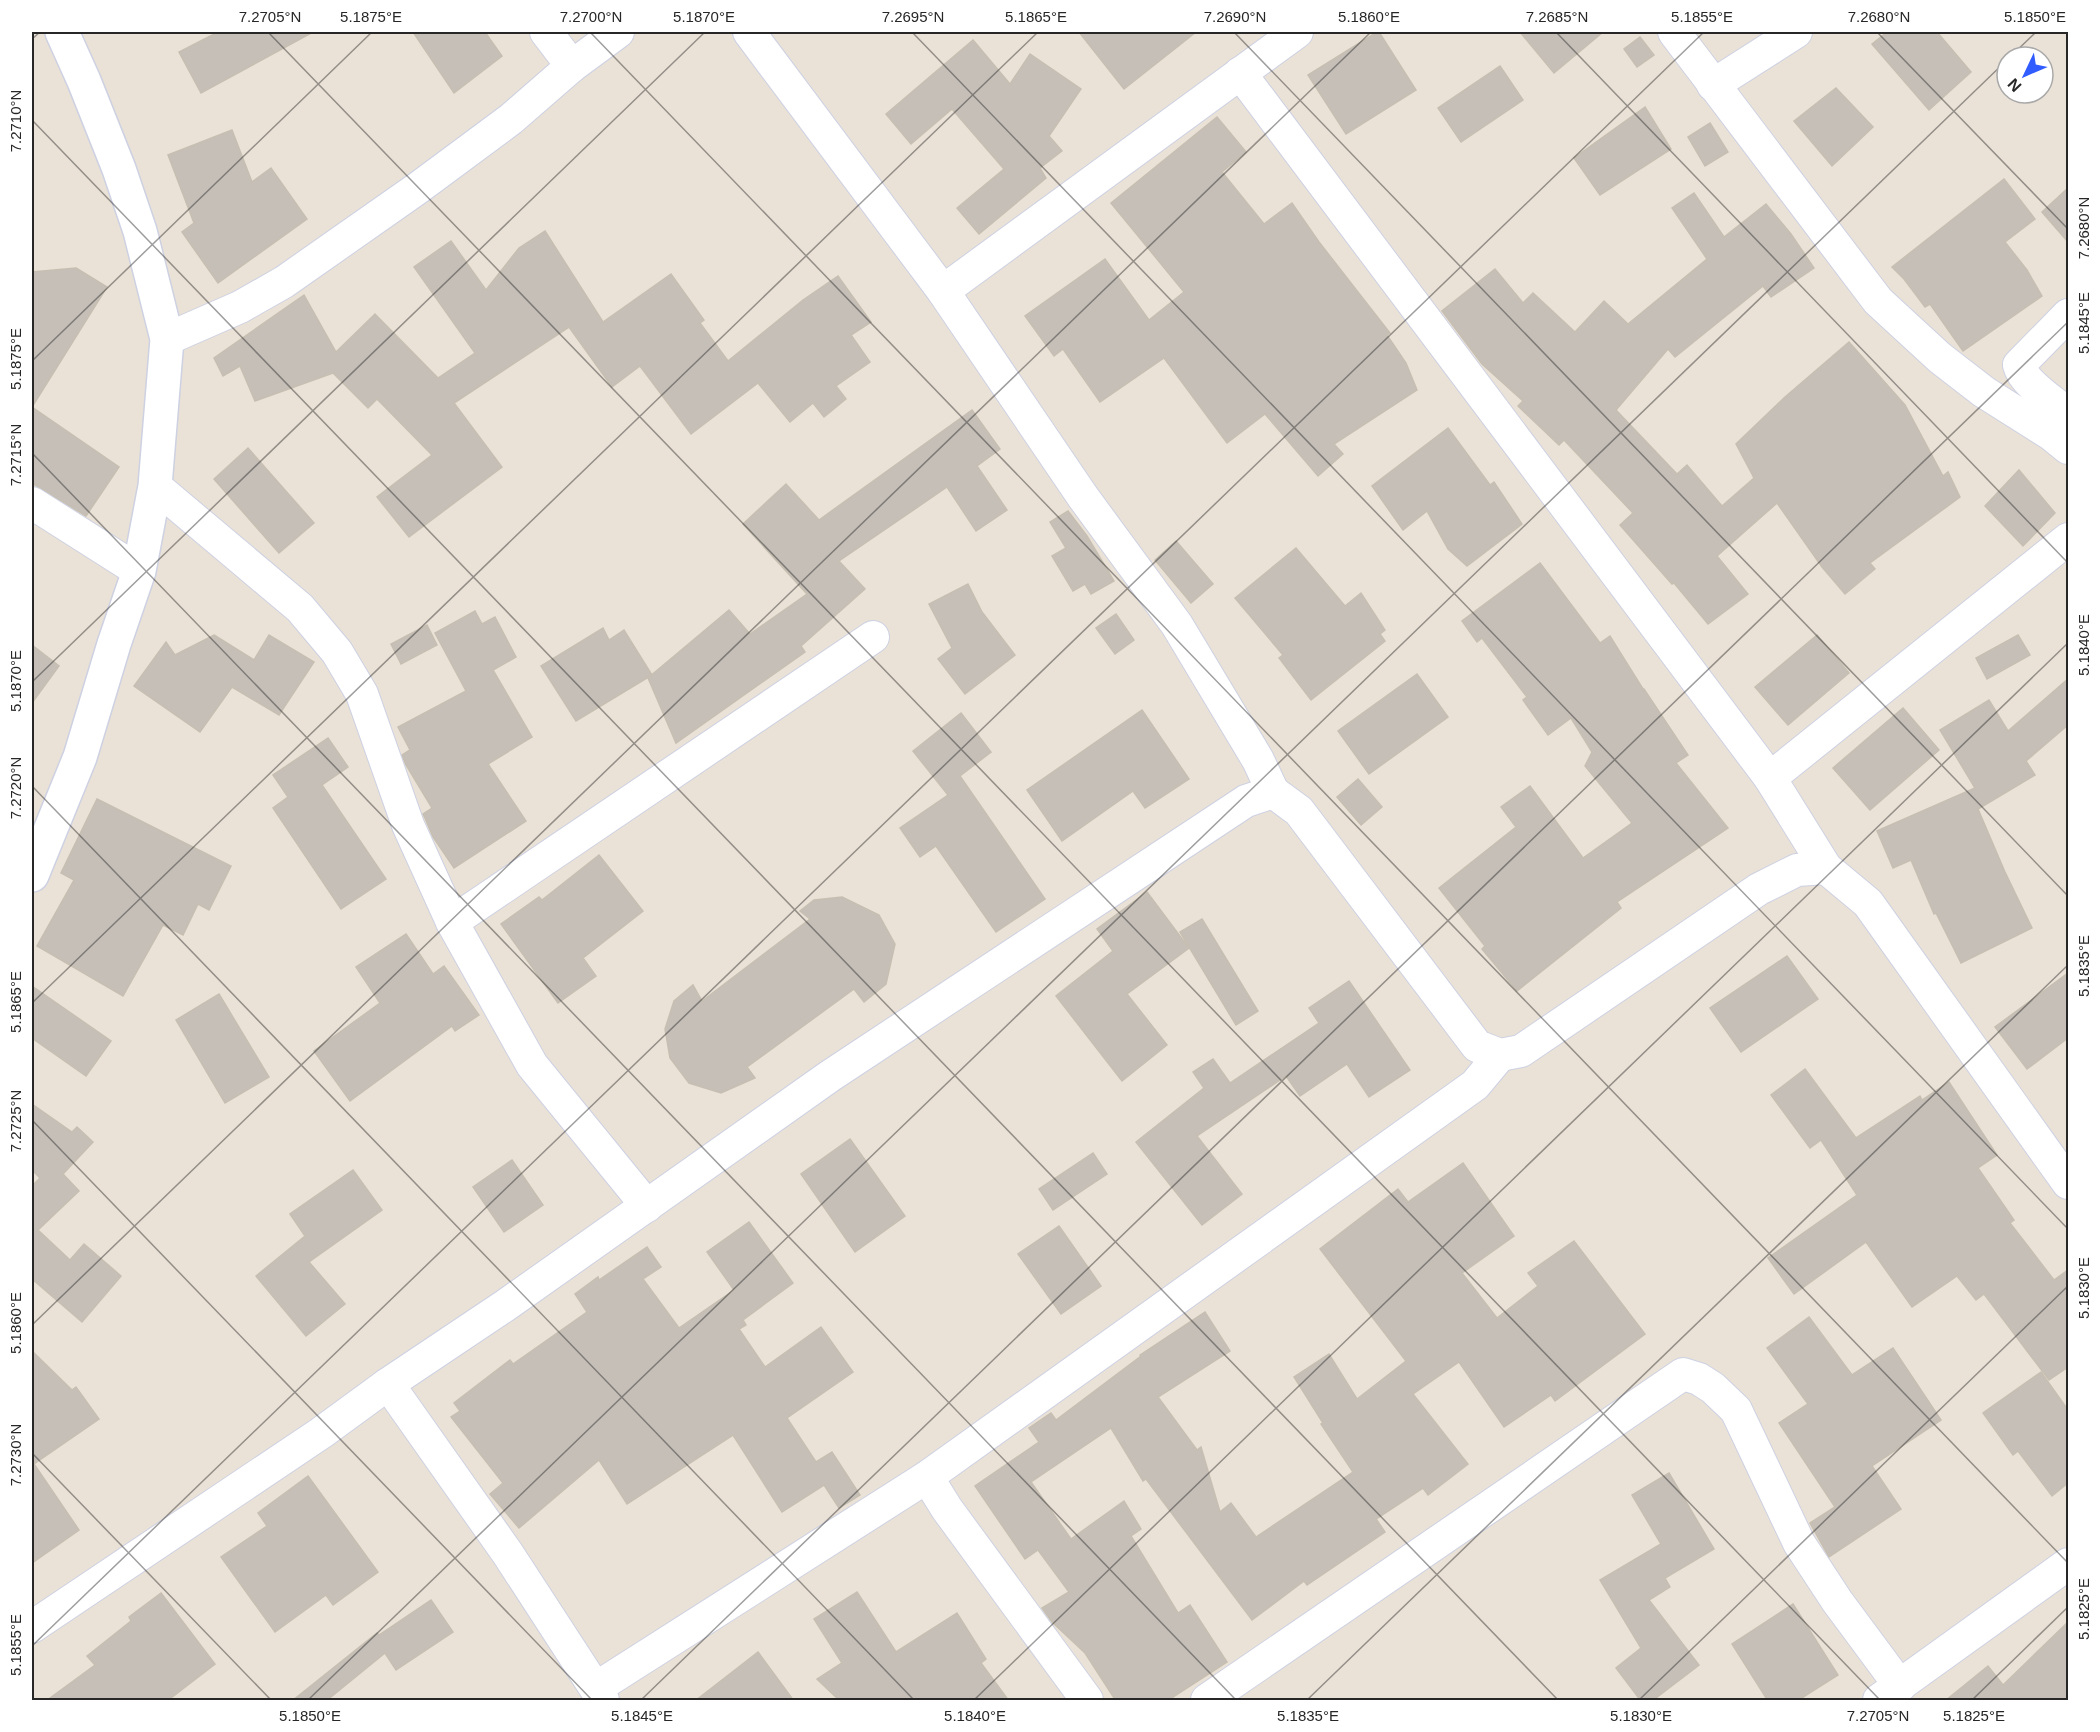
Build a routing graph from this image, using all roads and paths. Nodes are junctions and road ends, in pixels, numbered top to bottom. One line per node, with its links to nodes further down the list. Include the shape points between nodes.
1 (62, 32): 13 (street, via 119,169 140,231)
2 (546, 32): 8 (street)
3 (618, 32): 8 (street)
4 (749, 32): 11 (street)
5 (1297, 32): 9 (street)
6 (1674, 32): 10 (street)
7 (1796, 32): 10 (street)
8 (572, 66): 13 (street, via 511,119 284,282 240,308)
9 (1240, 72): 11 (street); 21 (street)
10 (1713, 85): 15 (street, via 1878,301 1940,358)
11 (943, 291): 22 (street, via 1083,497 1177,625)
12 (2068, 315): 14 (street, via 2019,365 2027,380)
13 (167, 339): 16 (street)
14 (2068, 414)
15 (2068, 448)
16 (155, 486): 19 (street); 25 (street, via 300,608 337,652 362,694 408,825)
17 (32, 503): 19 (street)
18 (2068, 539): 21 (street)
19 (139, 572): 23 (street, via 80,757)
20 (873, 637): 25 (street)
21 (1770, 778): 24 (street)
22 (1273, 792): 26 (street, via 1299,811 1477,1046); 28 (street, via 1246,801 831,1077)
23 (34, 865)
24 (1827, 868): 26 (street, via 1797,870 1759,889 1521,1051); 27 (street, via 1868,903)
25 (452, 922): 28 (street, via 532,1065)
26 (1500, 1055): 30 (street, via 1475,1085)
27 (2068, 1183)
28 (647, 1206): 29 (street)
29 (388, 1384): 32 (street); 34 (street, via 508,1554)
30 (927, 1477): 34 (street); 35 (street)
31 (2068, 1564): 33 (street)
32 (32, 1627)
33 (1890, 1693): 36 (street, via 1799,1543 1736,1410 1713,1388 1683,1374)
34 (599, 1694)
35 (1087, 1701)
36 (1207, 1701)

